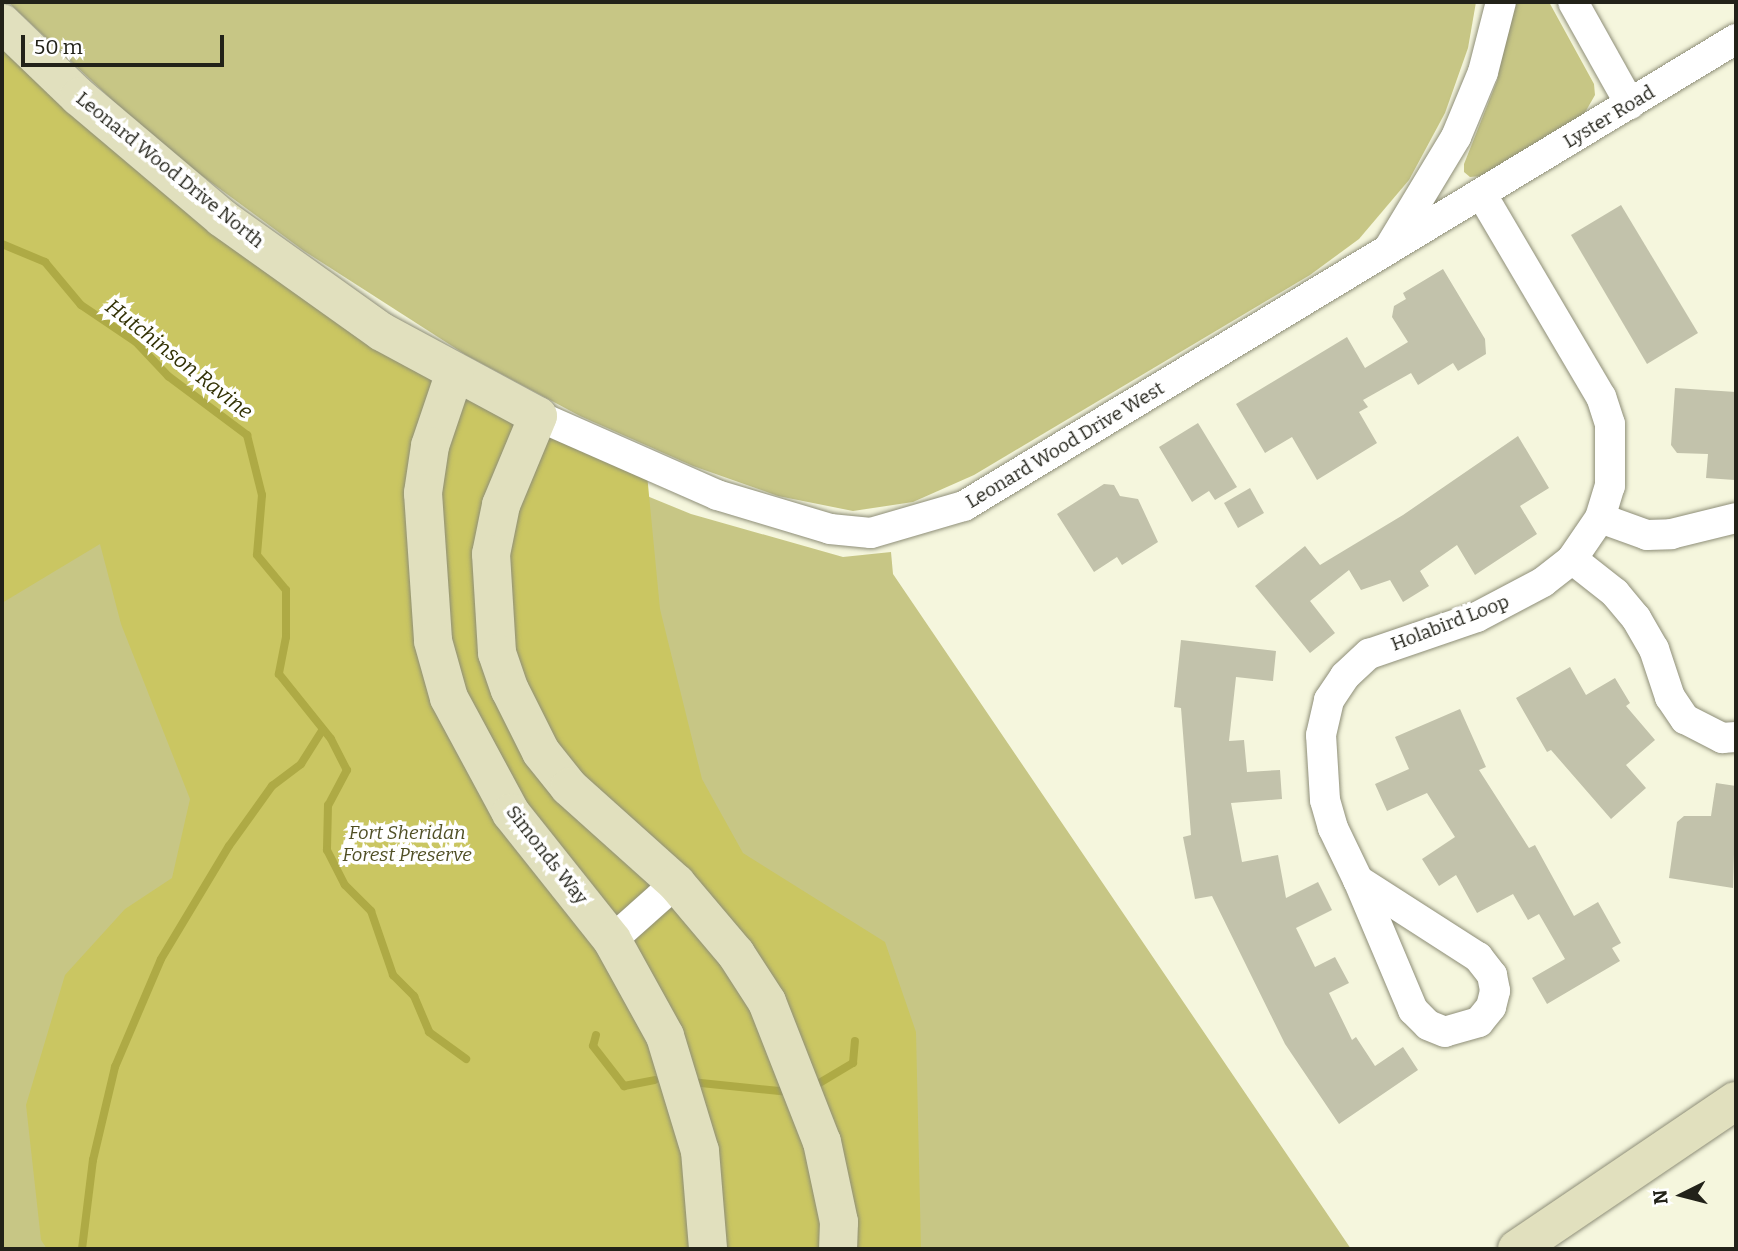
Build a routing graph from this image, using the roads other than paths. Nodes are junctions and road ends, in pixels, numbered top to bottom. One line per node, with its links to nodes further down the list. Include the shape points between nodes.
1 (1501, 2): 7 (street, via 1483,72 1456,137)
2 (1573, 2): 5 (street)
3 (2, 23): 8 (street, Leonard Wood Drive North, via 79,97 222,218 382,332)
4 (1736, 39): 5 (street, Lyster Road)
5 (1630, 104): 6 (street, Lyster Road)
6 (1482, 195): 7 (street, Leonard Wood Drive West); 10 (street, Holabird Loop, via 1601,397 1612,453 1610,486)
7 (1385, 253): 9 (street, Leonard Wood Drive West, via 964,506 880,531 830,529 717,495)
8 (455, 372): 9 (street, Leonard Wood Drive North); 16 (street, Simonds Way, via 430,446 423,493 433,641 449,698 511,813)
9 (538, 416): 15 (street, via 501,505 491,554 497,653 509,690 541,752 569,787)
10 (1600, 518): 11 (street, via 1647,535 1671,534); 12 (street, Holabird Loop)
11 (1736, 518)
12 (1572, 559): 13 (street, via 1615,593 1636,618 1654,649 1670,697 1685,719 1703,732); 14 (street, Holabird Loop, via 1512,601 1369,654 1345,676 1329,700 1321,735 1325,800)
13 (1736, 737)
14 (1358, 880): 14 (street, Holabird Loop, via 1413,1010 1428,1025 1445,1032 1479,1022 1491,1007 1494,991 1492,975 1478,957)
15 (676, 883): 16 (street); 19 (street, via 736,954 780,1034 822,1142 839,1223)
16 (612, 940): 18 (street, Simonds Way, via 665,1036 692,1123 707,1204)
17 (1736, 1101): 20 (street)
18 (708, 1249)
19 (838, 1249)
20 (1517, 1249)

